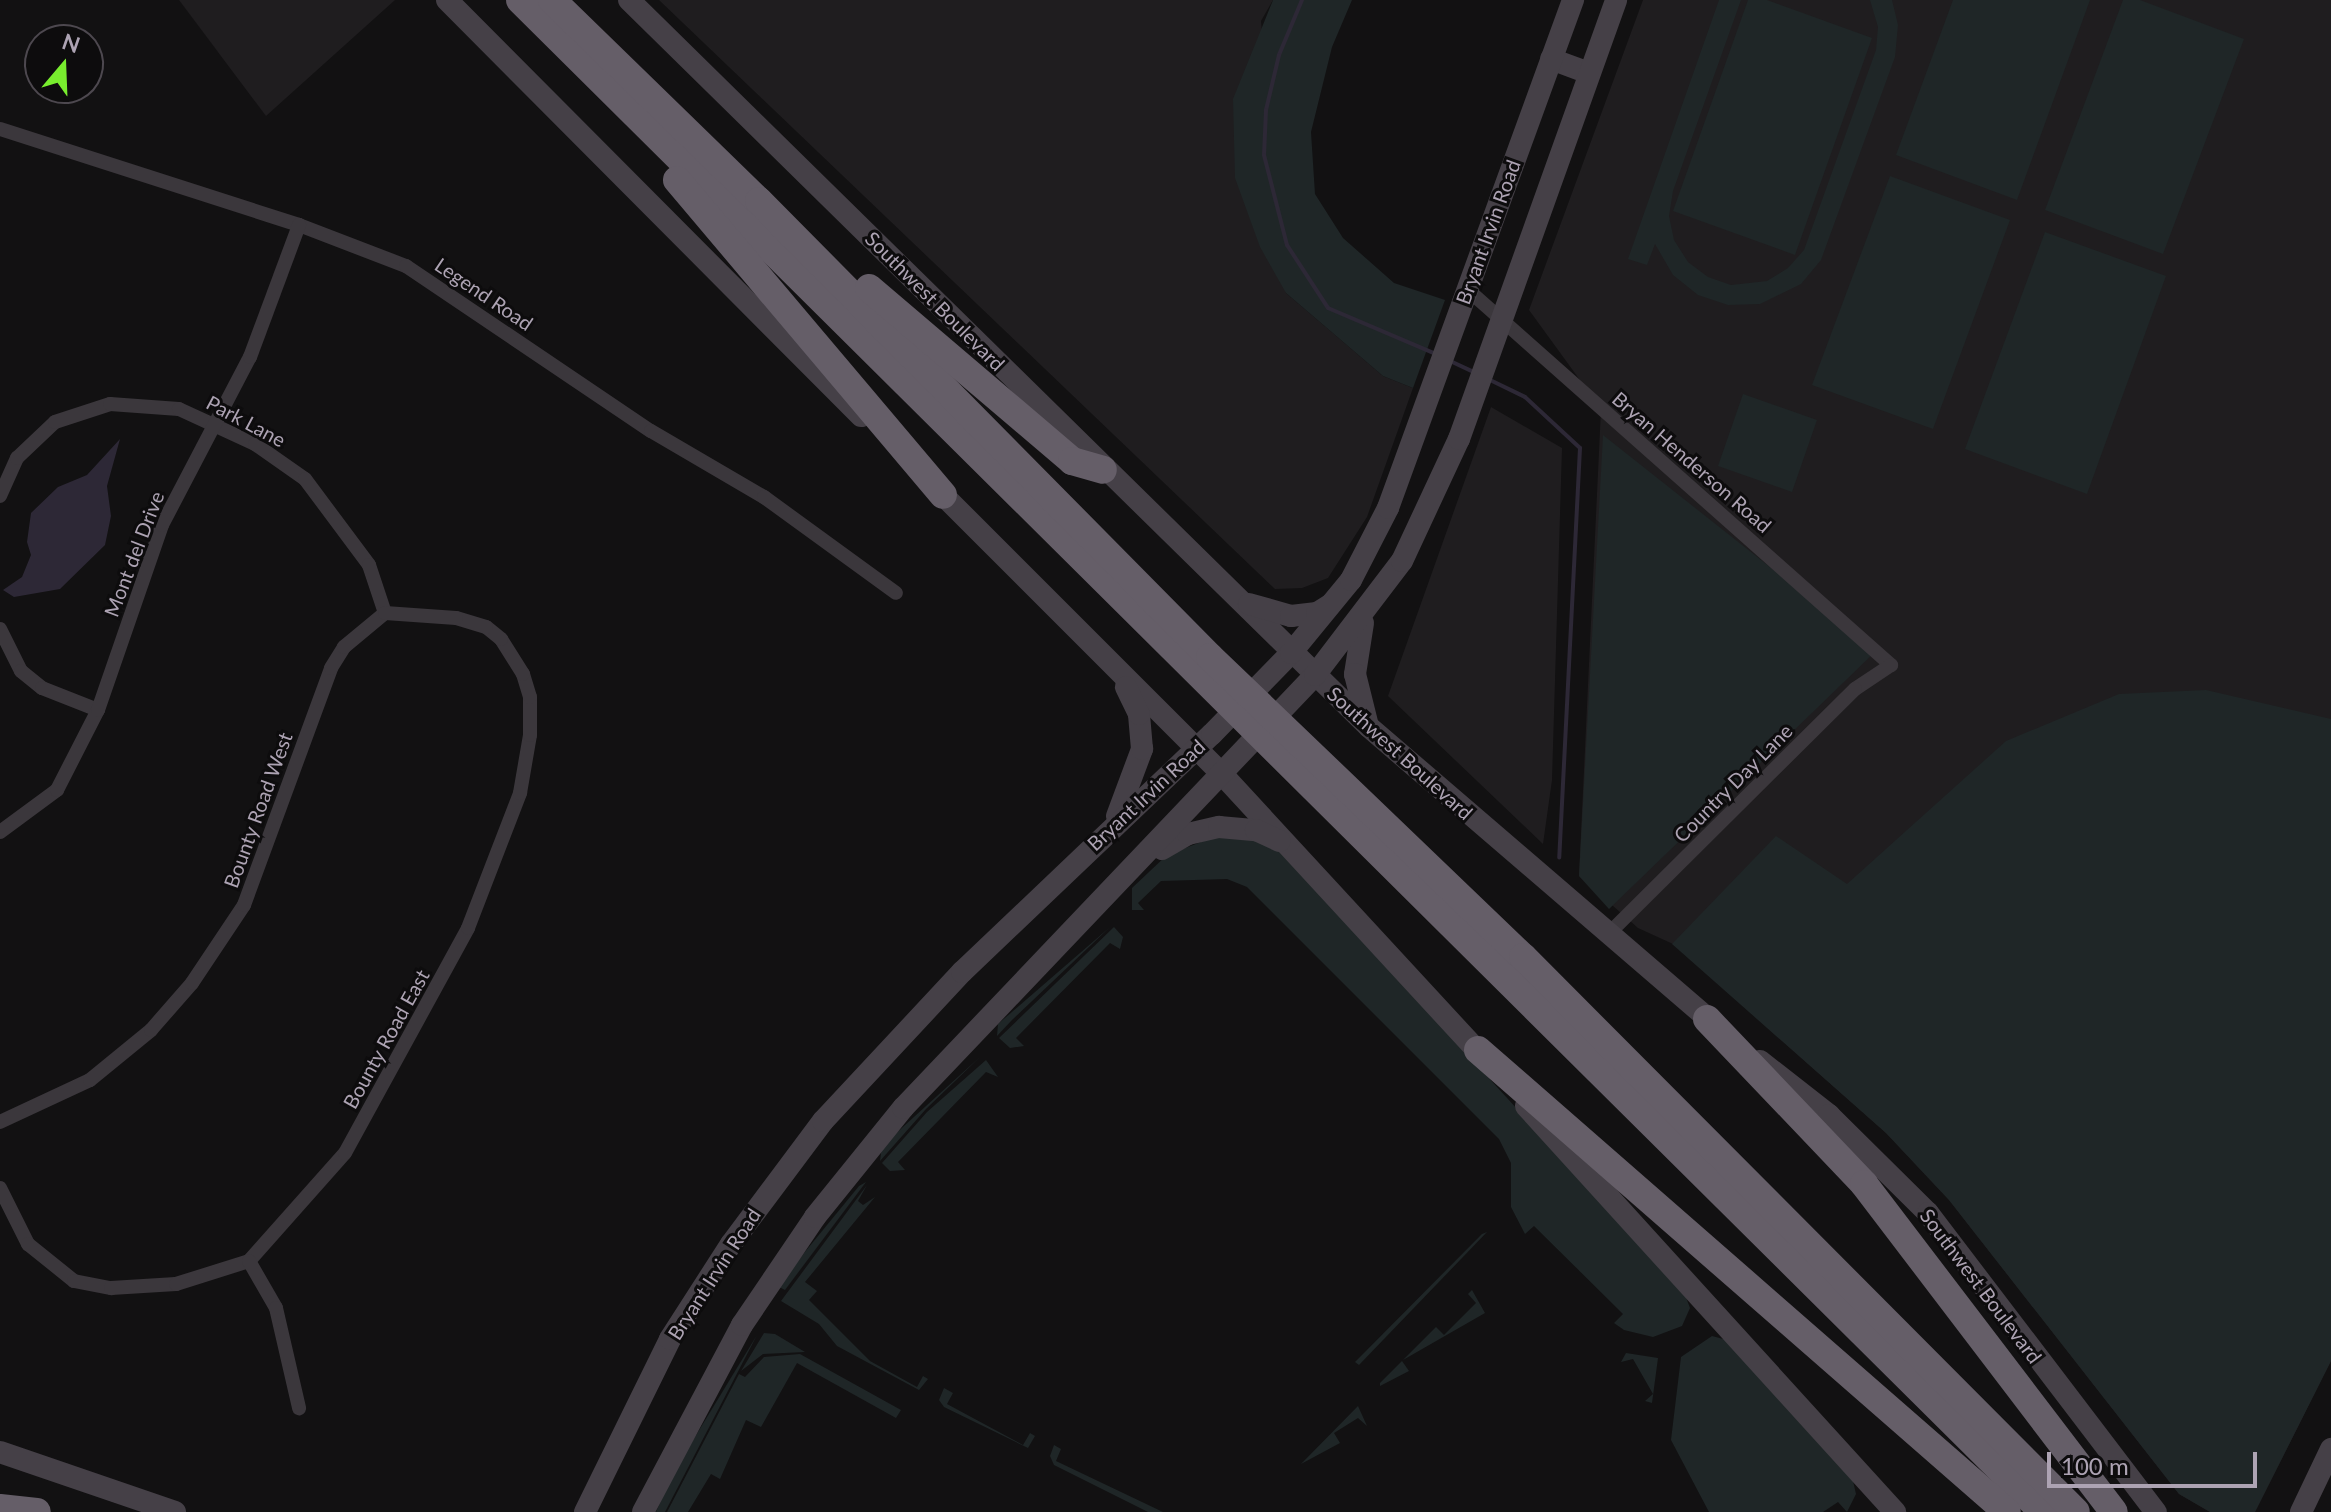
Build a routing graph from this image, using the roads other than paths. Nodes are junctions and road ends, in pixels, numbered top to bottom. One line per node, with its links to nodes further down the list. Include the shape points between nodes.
1 (447, 0): 17 (main road)
2 (520, 0): 9 (highway)
3 (552, 0): 11 (highway)
4 (629, 0): 16 (main road, Southwest Boulevard)
5 (1573, 0): 7 (main road, Bryant Irvin Road)
6 (1616, 0): 8 (main road, Bryant Irvin Road)
7 (1551, 59): 8 (main road); 13 (main road, Bryant Irvin Road)
8 (1589, 73): 14 (main road, Bryant Irvin Road)
9 (636, 117): 17 (highway, via 649,147); 27 (highway)
10 (0, 129): 12 (street, Legend Road)
11 (759, 201): 16 (highway, via 788,217 1072,461); 27 (highway)
12 (299, 225): 15 (street, Mont del Drive, via 271,311); 19 (street, Legend Road, via 406,266 450,291 640,424 764,497)
13 (1467, 289): 14 (street, Bryan Henderson Road); 21 (main road, Bryant Irvin Road, via 1383,520)
14 (1501, 319): 23 (main road, Bryant Irvin Road, via 1424,520); 28 (street, Bryan Henderson Road)
15 (214, 423): 18 (street, Park Lane, via 147,404 110,404 72,415 38,434 17,458); 22 (street, Park Lane, via 305,479 369,565); 30 (street, Mont del Drive, via 162,525)
16 (1103, 470): 20 (main road, Southwest Boulevard)
17 (943, 495): 26 (main road)
18 (0, 496)
19 (896, 593)
20 (1229, 593): 21 (main road, via 1268,613 1291,616 1317,613); 25 (main road, Southwest Boulevard)
21 (1335, 602): 25 (main road, Bryant Irvin Road)
22 (385, 613): 42 (street, Bounty Road West, via 344,647 331,668 244,905 192,983 151,1030 90,1080); 44 (street, Bounty Road East, via 456,618 486,627 501,639 523,674 530,697 520,793 468,928 366,1118 313,1194)
23 (1364, 617): 29 (main road, Bryant Irvin Road); 31 (main road, via 1355,674)
24 (0, 629): 30 (street, via 21,671 42,688)
25 (1291, 653): 29 (main road, Southwest Boulevard); 32 (main road, Bryant Irvin Road)
26 (1108, 659): 32 (main road); 35 (main road, via 1133,697 1142,733 1139,765)
27 (1204, 665): 33 (highway)
28 (1891, 665): 39 (street, Country Day Lane, via 1855,689)
29 (1315, 675): 31 (main road, Southwest Boulevard); 34 (main road, Bryant Irvin Road)
30 (98, 710): 36 (street, Mont del Drive, via 57,790)
31 (1369, 727): 39 (main road, Southwest Boulevard)
32 (1196, 749): 34 (main road); 35 (main road, Bryant Irvin Road)
33 (1297, 756): 56 (highway); 57 (highway, via 1523,957)
34 (1221, 773): 37 (main road); 38 (main road, Bryant Irvin Road)
35 (1111, 828): 52 (main road, Bryant Irvin Road, via 921,1012 815,1131 731,1244 670,1339)
36 (0, 832)
37 (1290, 847): 38 (main road, via 1256,830 1219,827 1188,834); 41 (main road)
38 (1141, 863): 53 (main road, Bryant Irvin Road, via 903,1108 800,1237 708,1382)
39 (1607, 935): 40 (main road, Southwest Boulevard)
40 (1707, 1019): 58 (highway, via 1864,1184); 59 (main road, Southwest Boulevard, via 1829,1115 1928,1213)
41 (1478, 1050): 54 (main road); 55 (highway)
42 (0, 1122)
43 (0, 1188): 44 (street, Bounty Road East, via 28,1244 74,1281 111,1288 176,1284)
44 (249, 1261): 45 (street, via 276,1308)
45 (299, 1408)
46 (2331, 1449): 49 (main road)
47 (0, 1452): 51 (main road)
48 (0, 1508): 50 (highway)
49 (2300, 1510)
50 (37, 1512)
51 (175, 1512)
52 (585, 1512)
53 (643, 1512)
54 (1895, 1512)
55 (2007, 1512)
56 (2043, 1512)
57 (2076, 1512)
58 (2114, 1512)
59 (2156, 1512)

